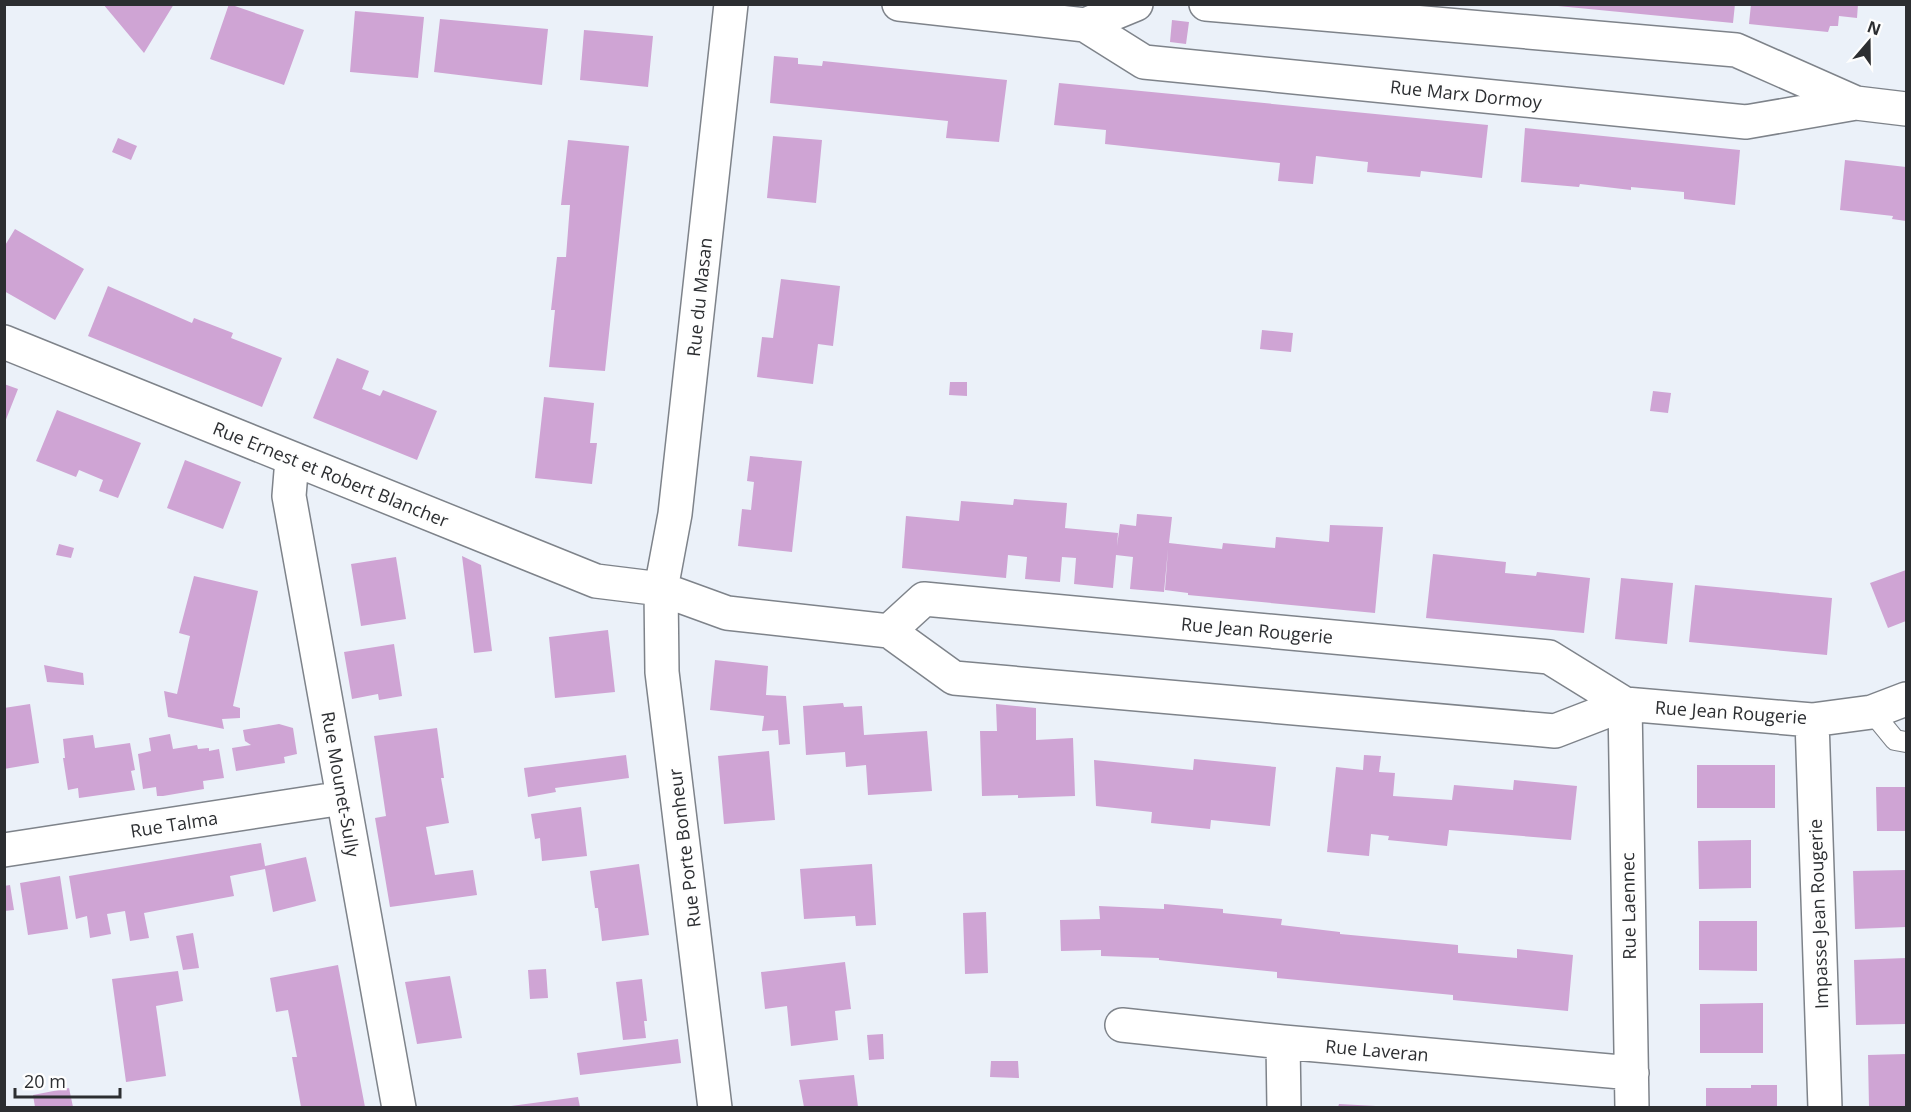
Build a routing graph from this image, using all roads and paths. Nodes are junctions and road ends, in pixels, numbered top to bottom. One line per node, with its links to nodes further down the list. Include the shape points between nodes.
1 (731, 4): 10 (street, Rue du Masan, via 675,514)
2 (899, 4): 5 (street, Rue Marx Dormoy)
3 (1136, 4): 5 (street, Rue Marx Dormoy)
4 (1206, 4): 6 (street, Rue Marx Dormoy, via 1736,50)
5 (1085, 25): 6 (street, Rue Marx Dormoy, via 1144,62 1746,122)
6 (1856, 103): 7 (street, Rue Marx Dormoy)
7 (1906, 108)
8 (4, 342): 9 (street, Rue Ernest et Robert Blancher)
9 (292, 459): 10 (street, Rue Ernest et Robert Blancher, via 596,581); 17 (street, Rue Mounet-Sully, via 289,496)
10 (661, 589): 11 (street, Rue Jean Rougerie, via 727,613); 23 (street, Rue Porte Bonheur, via 662,672)
11 (889, 631): 13 (street, Rue Jean Rougerie, via 954,678 1555,731); 13 (street, Rue Jean Rougerie, via 924,599 1549,657)
12 (1906, 699): 14 (street, Rue Jean Rougerie)
13 (1624, 704): 15 (street, Rue Jean Rougerie); 21 (street, Rue Laennec)
14 (1872, 712): 15 (street, Rue Jean Rougerie); 16 (lane, via 1895,740)
15 (1812, 720): 26 (street, Impasse Jean Rougerie)
16 (1906, 742)
17 (343, 798): 18 (street, Rue Talma); 22 (street, Rue Mounet-Sully)
18 (4, 850)
19 (1122, 1025): 20 (street, Rue Laveran)
20 (1283, 1042): 21 (street, Rue Laveran); 24 (street)
21 (1632, 1073): 25 (street, Rue Laennec)
22 (399, 1107)
23 (716, 1107)
24 (1284, 1107)
25 (1632, 1107)
26 (1825, 1107)

